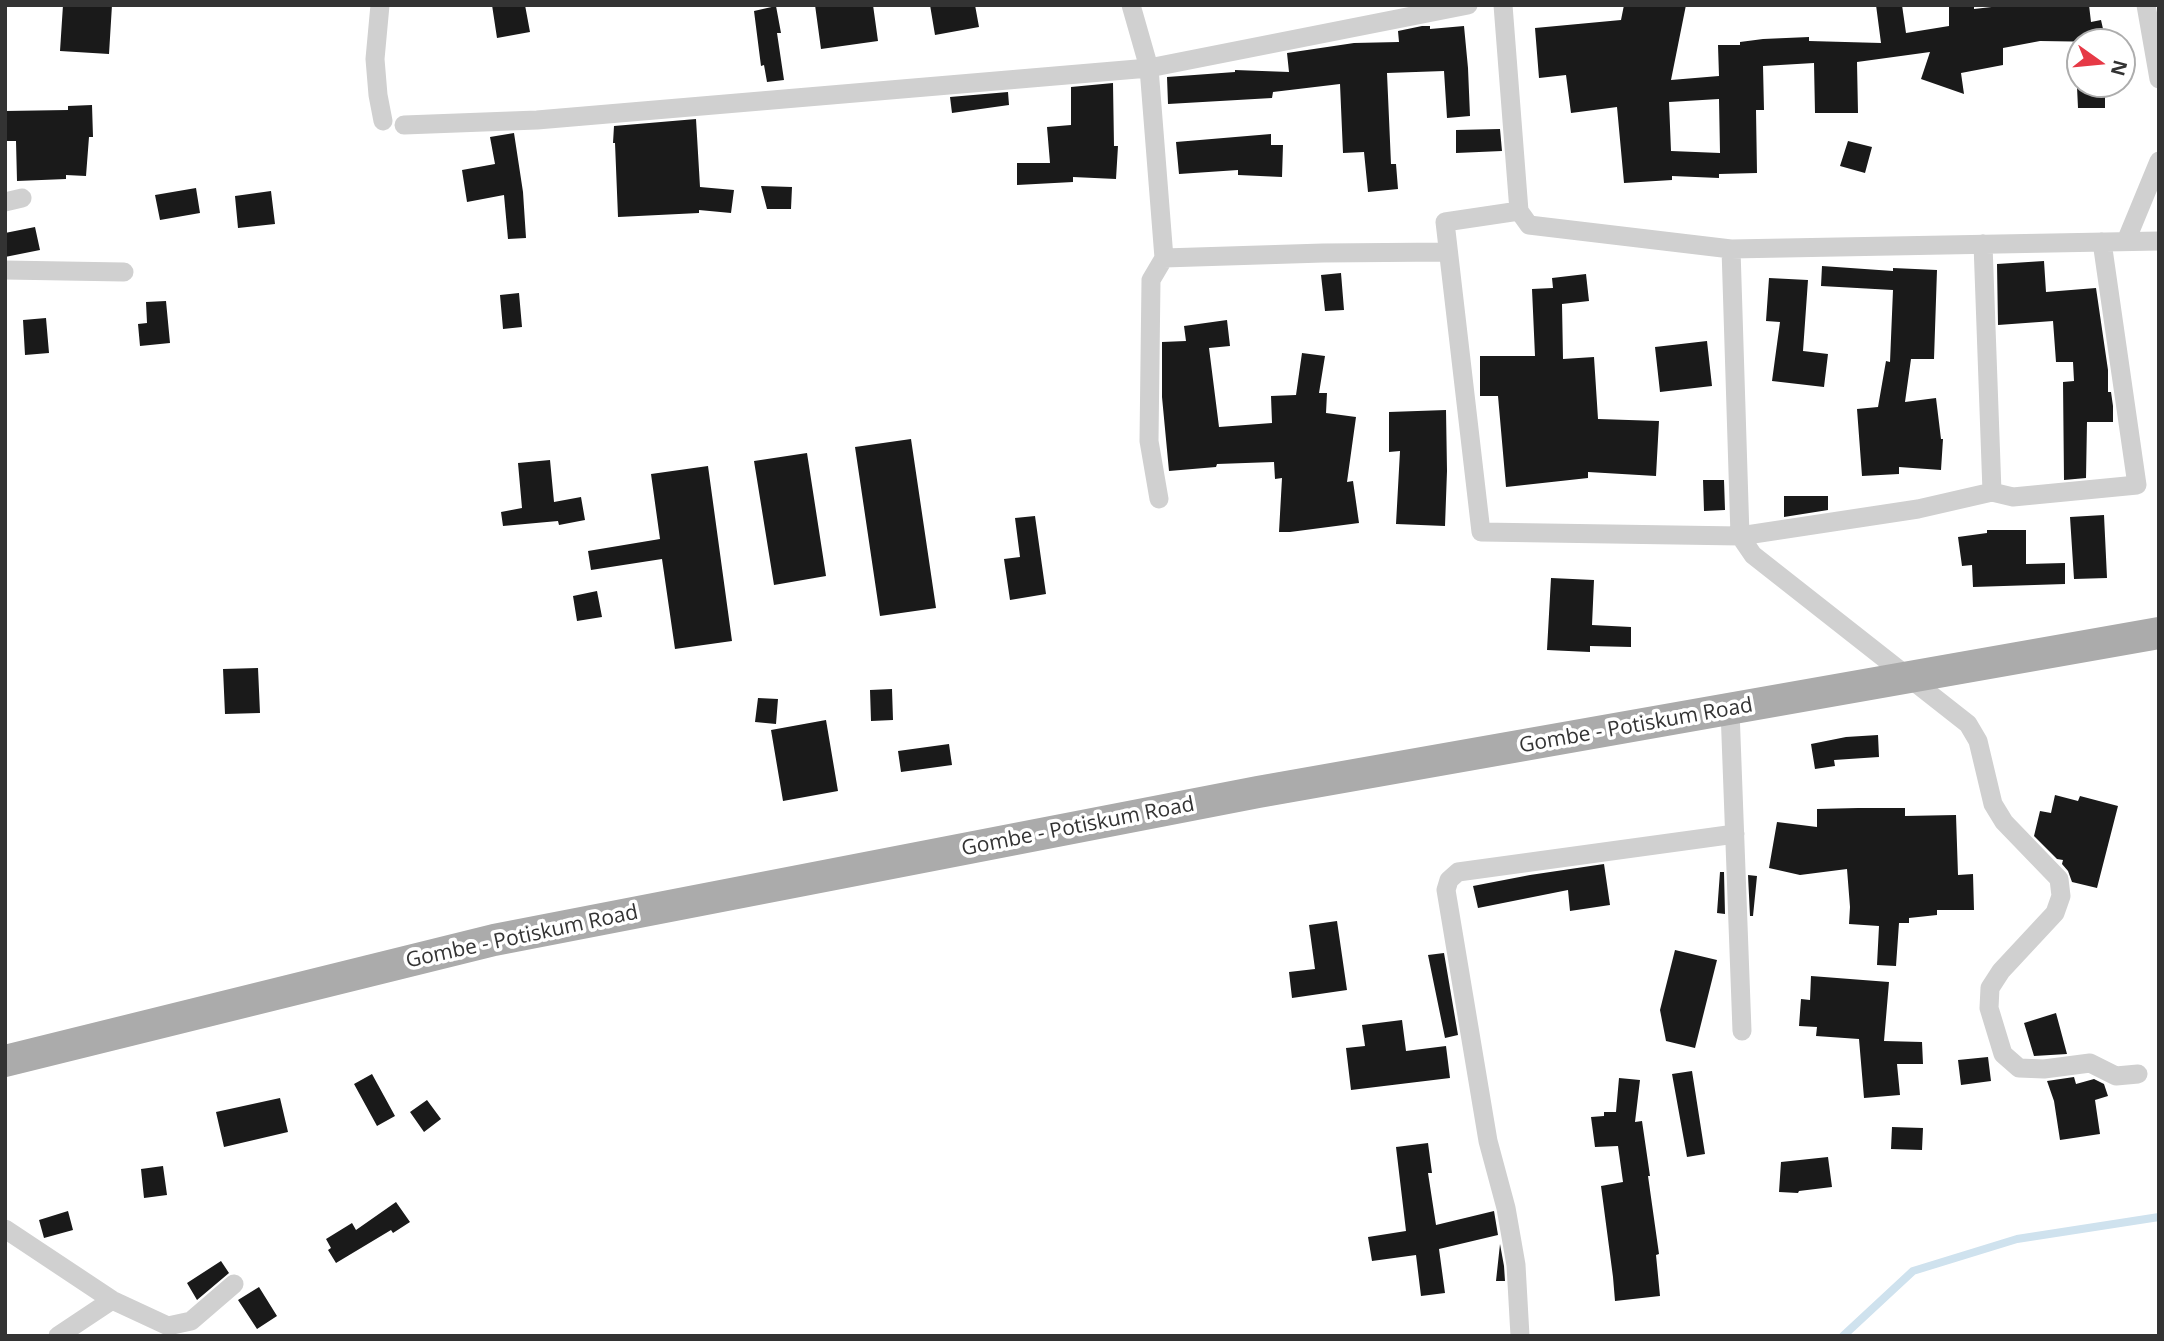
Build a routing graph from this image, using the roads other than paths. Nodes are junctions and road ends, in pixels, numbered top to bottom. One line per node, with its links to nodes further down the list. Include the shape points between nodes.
1 (380, 5): 8 (street, via 376,59)
2 (1130, 5): 6 (street)
3 (1468, 5): 6 (street)
4 (1503, 5): 11 (street)
5 (2146, 5): 7 (street)
6 (1149, 68): 9 (street, via 537,120); 18 (street)
7 (2159, 79)
8 (383, 121)
9 (404, 125)
10 (2159, 161): 13 (street)
11 (1519, 211): 16 (street, via 1530,225); 17 (street, via 1445,222)
12 (2159, 240): 13 (street)
13 (2126, 241): 14 (street)
14 (2102, 242): 15 (street); 21 (street, via 2137,485 2013,498)
15 (1983, 244): 16 (street); 21 (street)
16 (1731, 249): 23 (street)
17 (1448, 252): 18 (street); 23 (street, via 1481,532)
18 (1164, 258): 22 (street, via 1151,280 1149,441)
19 (5, 270): 20 (street)
20 (124, 272)
21 (1992, 492): 23 (street, via 1918,509)
22 (1159, 499)
23 (1740, 536): 25 (street, via 1753,555)
24 (2159, 633): 25 (main road, Gombe - Potiskum Road)
25 (1906, 676): 26 (main road, Gombe - Potiskum Road); 30 (street, via 1968,724 1978,741 1993,804 2004,822 2059,879 2061,896 2055,914 1990,989 1989,1008 2003,1054 2019,1068 2090,1063 2116,1076)
26 (1730, 710): 27 (street); 29 (main road, Gombe - Potiskum Road, via 1258,792 494,940)
27 (1735, 834): 28 (street); 35 (street, via 1458,872 1449,880 1446,890 1488,1141 1516,1265)
28 (1742, 1031)
29 (5, 1061)
30 (2138, 1074)
31 (5, 1229): 33 (street)
32 (234, 1284): 33 (street, via 191,1321 168,1326)
33 (112, 1300): 34 (street)
34 (58, 1336)
35 (1520, 1336)

